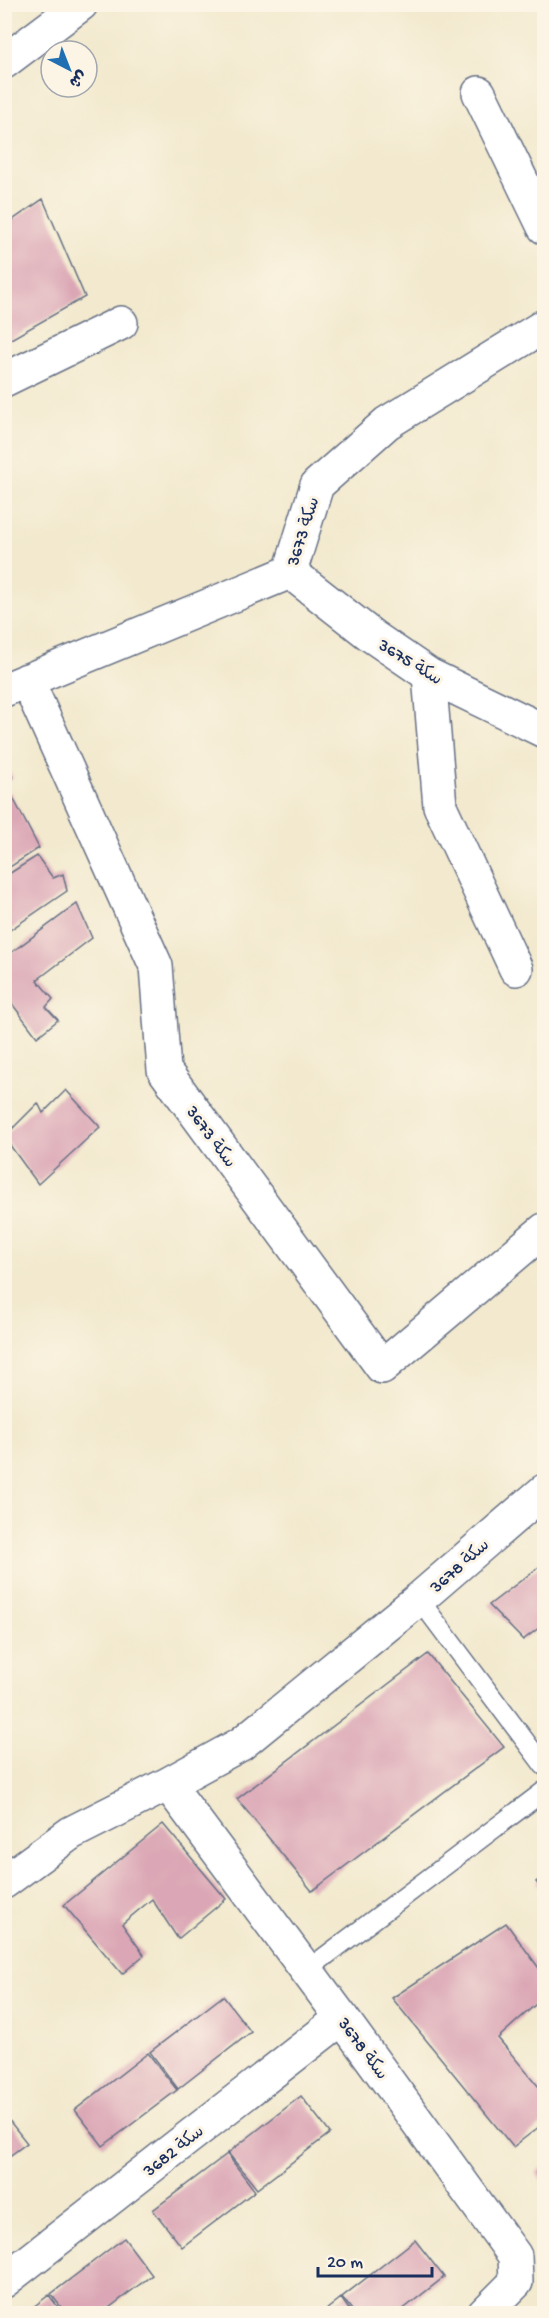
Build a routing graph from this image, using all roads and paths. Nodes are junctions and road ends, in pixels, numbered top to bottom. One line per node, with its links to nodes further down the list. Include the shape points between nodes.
1 (81, 4): 2 (street)
2 (4, 62)
3 (479, 93): 4 (street)
4 (544, 227)
5 (121, 323): 7 (street)
6 (544, 326): 8 (street, سكة 3673, via 387,423 317,485)
7 (4, 380)
8 (290, 572): 9 (street, سكة 3675); 10 (street, سكة 3673)
9 (429, 675): 11 (street, سكة 3675); 12 (street, via 440,806)
10 (16, 685): 13 (street, سكة 3673, via 156,966 164,1070 382,1367)
11 (544, 730)
12 (516, 969)
13 (544, 1230)
14 (544, 1491): 15 (street, سكة 3678)
15 (419, 1599): 16 (lane); 17 (street, سكة 3678, via 241,1744)
16 (544, 1766)
17 (168, 1784): 19 (street, سكة 3678, via 71,1833); 20 (street, سكة 3678)
18 (544, 1791): 20 (lane)
19 (4, 1882)
20 (307, 1970): 21 (street, سكة 3678)
21 (342, 2018): 22 (street, سكة 3682); 23 (street, سكة 3678, via 515,2256 516,2282)
22 (4, 2281)
23 (484, 2313)

